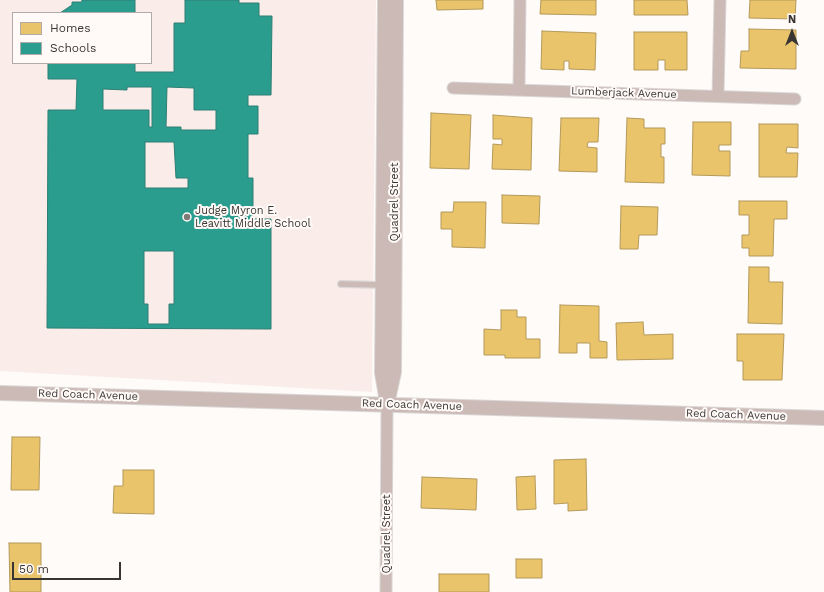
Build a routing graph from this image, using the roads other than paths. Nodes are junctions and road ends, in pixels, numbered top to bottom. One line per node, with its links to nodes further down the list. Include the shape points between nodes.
1 (386, 0): 10 (street, Quadrel Street)
2 (396, 0): 10 (street, Quadrel Street)
3 (520, 0): 6 (street)
4 (720, 0): 7 (street)
5 (453, 88): 6 (street, Lumberjack Avenue)
6 (519, 90): 7 (street, Lumberjack Avenue)
7 (718, 96): 8 (street, Lumberjack Avenue)
8 (795, 99)
9 (341, 284): 10 (lane)
10 (389, 285): 12 (street, Quadrel Street, via 394,372)
11 (0, 392): 12 (street, Red Coach Avenue)
12 (387, 404): 13 (street, Red Coach Avenue); 14 (street, Quadrel Street)
13 (824, 418)
14 (386, 592)

